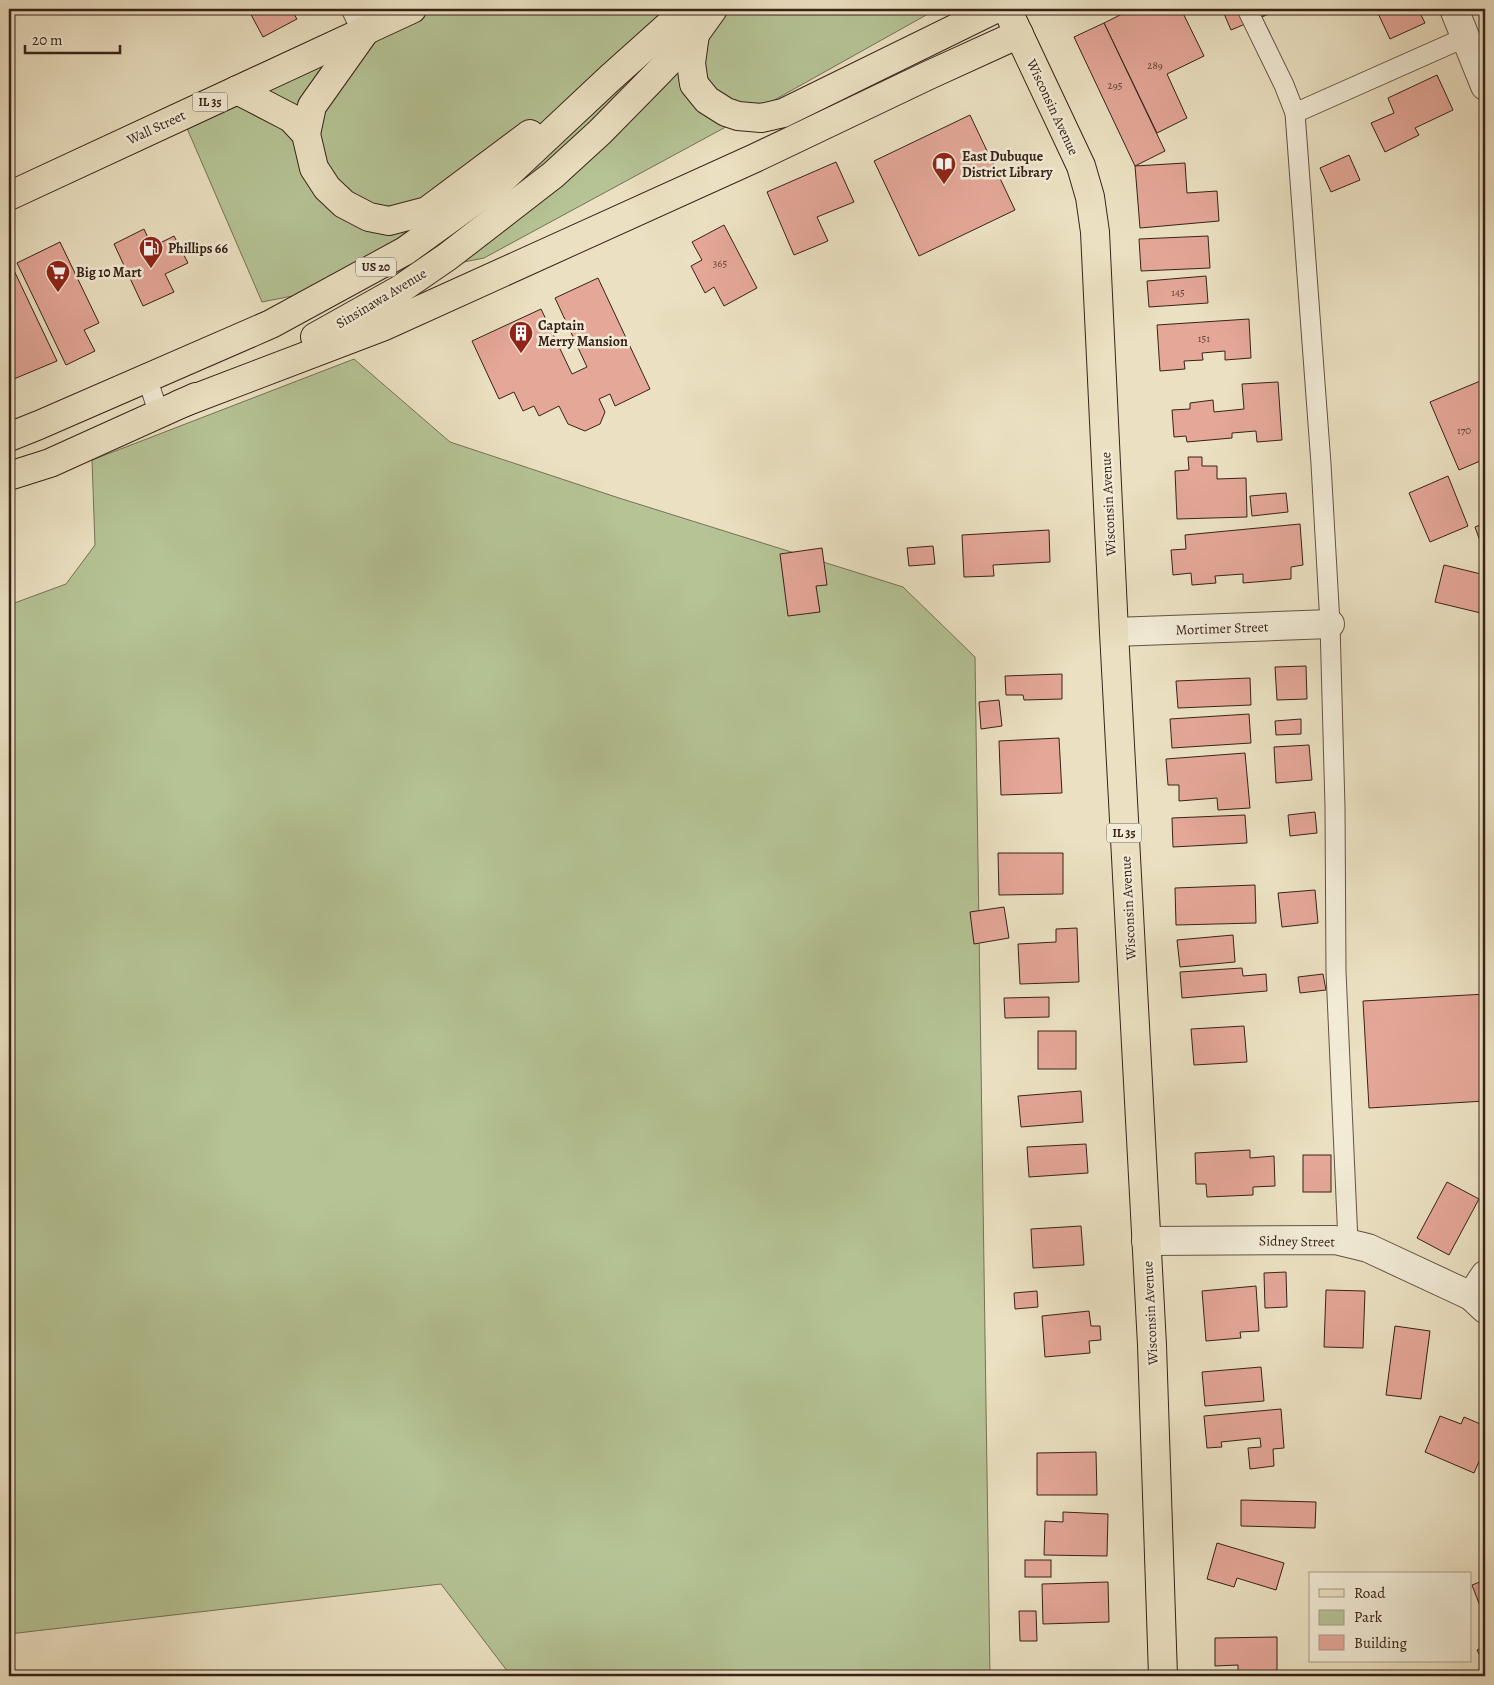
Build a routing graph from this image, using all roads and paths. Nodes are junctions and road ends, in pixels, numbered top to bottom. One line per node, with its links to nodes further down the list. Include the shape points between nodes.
1 (412, 9): 7 (main road, Wall Street / IL 35)
2 (713, 9): 8 (main road, Sinsinawa Avenue / US 20)
3 (995, 9): 8 (main road, via 783,113 761,118 726,112 714,105 694,84)
4 (1007, 9): 9 (main road, Wisconsin Avenue / IL 35)
5 (1247, 9): 14 (lane)
6 (1454, 9): 10 (street)
7 (361, 20): 12 (main road, Wall Street / IL 35); 15 (main road, via 312,106)
8 (691, 21): 13 (main road, Sinsinawa Avenue / US 20); 18 (main road, Sinsinawa Avenue / US 20, via 600,132 553,175 447,257 399,290 288,352)
9 (1019, 34): 18 (main road, via 382,327); 22 (main road, Wisconsin Avenue / IL 35, via 1081,166 1090,197 1095,232)
10 (1466, 37): 11 (street); 14 (lane)
11 (1485, 86)
12 (237, 90): 15 (main road, via 291,118); 16 (main road, Wall Street / IL 35)
13 (581, 105): 15 (main road, via 527,135 427,211 389,221 369,217 344,204 327,188 314,168); 17 (main road, Sinsinawa Avenue / US 20, via 496,186 405,250 271,324)
14 (1295, 113): 21 (lane, via 1322,464)
15 (306, 134)
16 (9, 196)
17 (146, 378): 18 (lane); 19 (main road, Sinsinawa Avenue / US 20)
18 (169, 409): 20 (main road, Sinsinawa Avenue / US 20, via 50,463)
19 (9, 437)
20 (9, 476)
21 (1330, 624): 22 (street, Mortimer Street); 24 (lane, via 1336,972)
22 (1114, 632): 23 (main road, Wisconsin Avenue / IL 35)
23 (1146, 1240): 24 (street, Sidney Street); 26 (main road, Wisconsin Avenue / IL 35)
24 (1348, 1242): 25 (street, Sidney Street)
25 (1480, 1293)
26 (1163, 1676)

